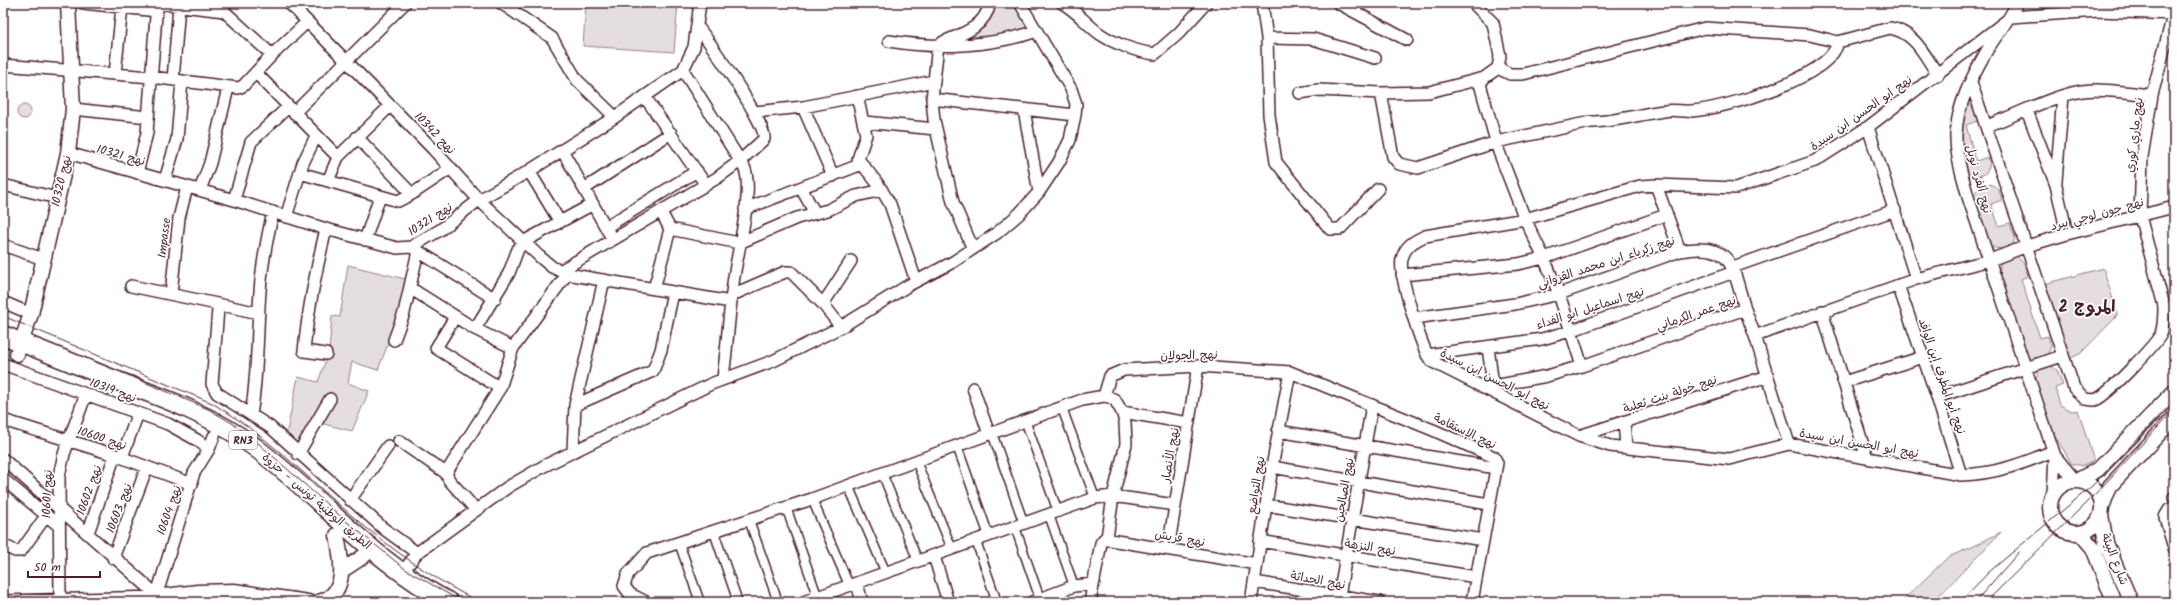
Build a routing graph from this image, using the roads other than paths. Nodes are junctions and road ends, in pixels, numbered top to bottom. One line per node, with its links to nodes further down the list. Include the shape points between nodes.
1 (68, 3): 35 (street, نهج 10320)
2 (83, 3): 17 (street)
3 (289, 3): 21 (street, نهج 10342)
4 (405, 3): 31 (street)
5 (501, 3): 61 (street, via 552,38 578,80)
6 (700, 3): 22 (street, نهج 10321)
7 (990, 3): 28 (street, via 987,15 980,23)
8 (1062, 3): 9 (street, via 1112,41 1155,54 1179,33)
9 (1206, 3)
10 (1262, 3): 24 (street)
11 (1338, 3): 25 (street)
12 (1473, 3): 33 (street, via 1493,23 1500,56)
13 (2017, 3): 20 (street, نهج ألفرد نوبل)
14 (1023, 4): 23 (street)
15 (157, 6): 16 (street); 17 (street); 39 (street)
16 (180, 6): 29 (street, via 224,11); 41 (street)
17 (122, 7): 37 (street)
18 (2101, 7): 19 (street); 20 (street)
19 (2174, 13): 47 (street, نهج ماري كوري)
20 (2011, 17): 38 (street, نهج ابو الحسن ابن سيدة); 43 (street, نهج ألفرد نوبل, via 1987,51)
21 (307, 22): 29 (street); 31 (street, نهج 10342)
22 (698, 26): 34 (street, نهج 10321, via 694,47); 58 (street)
23 (1037, 31): 28 (street, via 1005,41); 59 (street, via 1071,89 1076,104)
24 (1267, 38): 30 (street, via 1314,39); 90 (street, via 1269,115 1276,162 1330,229 1340,229)
25 (1407, 40)
26 (889, 42): 28 (street)
27 (1838, 42): 33 (street, via 1810,35 1705,28 1523,74 1510,74); 38 (street, via 1890,28 1898,30 1918,44); 69 (street, via 1836,49 1818,66 1769,92 1690,112 1666,110 1591,122)
28 (938, 45): 42 (street)
29 (272, 55): 36 (street)
30 (1375, 58)
31 (347, 63): 52 (street, نهج 10342); 55 (street)
32 (3, 65): 35 (street)
33 (1498, 68): 40 (street)
34 (683, 70): 50 (street, نهج 10321); 73 (street)
35 (70, 71): 37 (street); 54 (street, نهج 10320)
36 (256, 73): 44 (street, via 240,88); 55 (street)
37 (115, 74): 39 (street)
38 (1938, 75): 64 (street, نهج ابو الحسن ابن سيدة)
39 (151, 77): 41 (street); 60 (street)
40 (1484, 78): 46 (street, via 1429,92); 69 (street, via 1480,84)
41 (178, 81): 44 (street); 81 (street, via 177,139)
42 (934, 81): 48 (street); 51 (street)
43 (1971, 82): 63 (street, نهج ألفرد نوبل); 126 (street, نهج ألفرد نوبل, via 1960,108 1956,134 1957,148 1968,197)
44 (228, 88): 91 (street, via 210,163)
45 (1300, 93): 46 (street, via 1318,90)
46 (1381, 93): 69 (street, via 1392,157 1399,164 1418,168)
47 (2152, 95): 49 (street, via 2098,90); 107 (street, نهج ماري كوري, via 2142,157)
48 (857, 96): 53 (street); 62 (street)
49 (2063, 96): 57 (street); 86 (street)
50 (645, 97): 61 (street, نهج 10321); 66 (street)
51 (932, 99): 56 (street); 65 (street)
52 (390, 106): 68 (street); 75 (street, نهج 10342)
53 (803, 107): 58 (street); 80 (street)
54 (73, 109): 60 (street); 71 (street, نهج 10320)
55 (291, 110): 67 (street); 97 (street, via 251,142)
56 (1024, 110): 59 (street); 93 (street)
57 (2027, 111): 63 (street); 86 (street)
58 (755, 112): 73 (street, via 765,136)
59 (1075, 115): 93 (street, via 1070,140 1050,178)
60 (148, 117): 78 (street, via 147,133)
61 (615, 117): 70 (street, نهج 10321)
62 (865, 122): 65 (street); 74 (street, via 866,139 858,158)
63 (1986, 126): 120 (street, نهج ألفرد نوبل)
64 (1868, 127): 83 (street, نهج ابو الحسن ابن سيدة, via 1816,160 1736,188); 102 (street)
65 (935, 129): 122 (street, via 953,202)
66 (671, 133): 77 (street); 89 (street)
67 (316, 136): 72 (street); 79 (street)
68 (357, 137): 72 (street); 94 (street)
69 (1496, 142): 109 (street)
70 (562, 150): 76 (street, نهج 10321); 89 (street)
71 (68, 153): 78 (street, نهج 10321); 96 (street, نهج 10320)
72 (338, 157): 82 (street)
73 (740, 161): 85 (street); 101 (street, via 748,179)
74 (862, 164): 80 (street); 92 (street)
75 (451, 168): 94 (street); 98 (street, نهج 10342)
76 (529, 171): 98 (street, نهج 10321); 110 (street)
77 (697, 171): 85 (street); 111 (street)
78 (137, 172): 81 (street, نهج 10321)
79 (300, 173): 82 (street); 108 (street)
80 (833, 176): 88 (street)
81 (165, 180): 87 (street, نهج 10321)
82 (328, 181): 95 (street)
83 (1656, 184): 106 (street); 109 (street, نهج ابو الحسن ابن سيدة, via 1640,186)
84 (3, 185): 96 (street)
85 (706, 185): 104 (street)
86 (2056, 185): 114 (street)
87 (187, 187): 91 (street, نهج 10321); 139 (street, Impasse, via 179,218)
88 (801, 188): 101 (street); 105 (street)
89 (584, 189): 99 (street)
90 (1378, 189)
91 (200, 190): 97 (street, نهج 10321)
92 (882, 190): 105 (street, via 856,196 828,210); 133 (street, via 890,204)
93 (1039, 192): 122 (street, via 997,233)
94 (412, 194): 95 (street, via 400,200)
95 (380, 196): 116 (street)
96 (57, 198): 125 (street, نهج 10320)
97 (234, 200): 103 (street, نهج 10321)
98 (479, 200): 117 (street, نهج 10342); 121 (street, نهج 10321)
99 (593, 204): 110 (street); 111 (street)
100 (2174, 207): 107 (street, نهج جون لوجي بيرد)
101 (745, 210): 118 (street)
102 (1895, 210): 128 (street, نهج اسماعيل ابو الفداء); 131 (street)
103 (273, 212): 108 (street, نهج 10321); 148 (street, via 265,245)
104 (660, 212): 112 (street); 115 (street)
105 (815, 213): 118 (street)
106 (1666, 215): 123 (street); 124 (street)
107 (2140, 216): 114 (street, نهج جون لوجي بيرد); 175 (street, نهج ماري كوري, via 2164,306 2161,333 2154,345 2094,400 2085,399)
108 (286, 217): 113 (street, نهج 10321)
109 (1524, 219): 124 (street); 130 (street, نهج ابو الحسن ابن سيدة, via 1425,236 1414,241 1406,249 1402,260)
110 (560, 222): 117 (street)
111 (606, 227): 115 (street)
112 (670, 229): 118 (street); 137 (street)
113 (326, 230): 116 (street, نهج 10321); 161 (street, via 308,310 304,351)
114 (2067, 234): 120 (street, نهج جون لوجي بيرد)
115 (612, 239): 129 (street)
116 (365, 240): 121 (street, نهج 10321, via 397,248)
117 (523, 242): 129 (street, نهج 10342, via 543,260); 141 (street, via 511,271)
118 (739, 243): 142 (street)
119 (3, 245): 125 (street)
120 (2027, 246): 126 (street); 163 (street, نهج ألفرد نوبل)
121 (415, 249): 136 (street); 141 (street)
122 (973, 249): 133 (street)
123 (1680, 251): 128 (street, نهج زكرياء ابن محمد القزواني, via 1708,248 1725,257); 140 (street, نهج زكرياء ابن محمد القزواني)
124 (1544, 258): 130 (street, via 1518,264); 140 (street)
125 (43, 259): 149 (street, نهج 10320)
126 (1990, 260): 131 (street); 167 (street, نهج ألفرد نوبل)
127 (851, 261): 145 (street)
128 (1733, 269): 146 (street, نهج زكرياء ابن محمد القزواني); 154 (street, نهج اسماعيل ابو الفداء)
129 (564, 272): 132 (street); 159 (street)
130 (1402, 276): 151 (street, نهج ابو الحسن ابن سيدة)
131 (1916, 279): 134 (street)
132 (604, 280): 137 (street); 182 (street)
133 (916, 281): 152 (street)
134 (1898, 285): 147 (street); 164 (street, نهج أبو المطرف إبن الوافد)
135 (131, 286): 139 (street)
136 (410, 288): 150 (street); 157 (street)
137 (654, 289): 138 (street)
138 (673, 292): 142 (street); 182 (street, via 661,350 653,372)
139 (171, 294): 144 (street)
140 (1559, 294): 151 (street, نهج زكرياء ابن محمد القزواني, via 1515,304); 154 (street)
141 (495, 299): 153 (street)
142 (732, 299): 145 (street, via 788,272 794,274); 170 (street)
143 (3, 302): 149 (street)
144 (217, 304): 148 (street); 186 (street, via 212,384 217,393)
145 (823, 304): 152 (street)
146 (1745, 309): 156 (street, نهج عمر الكرماني); 166 (street, نهج عمر الكرماني)
147 (1822, 311): 156 (street); 171 (street)
148 (259, 313): 186 (street, via 256,387)
149 (32, 314): 160 (street, نهج 10320)
150 (455, 317): 153 (street); 173 (street, via 436,348)
151 (1414, 318): 162 (street, نهج ابو الحسن ابن سيدة)
152 (841, 327): 170 (street, via 773,361)
153 (475, 329): 159 (street)
154 (1570, 331): 158 (street, نهج اسماعيل ابو الفداء, via 1542,339); 166 (street)
155 (3, 335): 160 (highway, الطريق الوطنية تونس - حزوة / RN3)
156 (1755, 336): 169 (street, نهج عمر الكرماني)
157 (394, 340)
158 (1488, 347): 162 (street, نهج اسماعيل ابو الفداء); 172 (street)
159 (513, 348): 173 (street)
160 (11, 352): 177 (street, نهج 10319); 197 (highway, الطريق الوطنية تونس - حزوة / RN3, via 164,411); 262 (highway, الطريق الوطنية تونس - حزوة / RN3, via 167,400 202,415 256,448 344,526)
161 (326, 354)
162 (1427, 355): 172 (street, نهج ابو الحسن ابن سيدة, via 1438,366)
163 (2062, 356): 167 (street); 175 (street, نهج ألفرد نوبل)
164 (1923, 357): 171 (street); 179 (street, نهج أبو المطرف إبن الوافد)
165 (1198, 366): 168 (street, نهج الجولان); 178 (street, نهج الجولان, via 1116,372 1110,376); 191 (street, نهج الأنصار)
166 (1582, 366): 172 (street, نهج عمر الكرماني, via 1547,376)
167 (2027, 368): 179 (street); 205 (street, نهج ألفرد نوبل)
168 (1290, 372): 181 (street, نهج الإستقامة); 192 (street, نهج التواضع)
169 (1768, 376): 190 (street, نهج خولة بنت ثعلبة); 198 (street, نهج عمر الكرماني)
170 (724, 378): 203 (street)
171 (1844, 382): 207 (street)
172 (1488, 387): 194 (street, نهج ابو الحسن ابن سيدة)
173 (500, 388): 213 (street)
174 (973, 388): 193 (street)
175 (2074, 388)
176 (2174, 392): 217 (street, via 2099,469)
177 (86, 394): 185 (street, نهج 10319); 195 (street, نهج 10601)
178 (1104, 396): 183 (street, via 1082,400); 184 (street, via 1115,400)
179 (1937, 397): 215 (street, نهج أبو المطرف إبن الوافد)
180 (330, 399): 204 (street)
181 (1372, 405): 199 (street, نهج الصالحين); 212 (street, نهج الإستقامة, via 1494,457)
182 (575, 406): 203 (street)
183 (1062, 408): 189 (street); 223 (street)
184 (1122, 412): 191 (street); 222 (street, via 1126,444)
185 (138, 413): 197 (street, نهج 10319, via 168,424 197,440); 206 (street, نهج 10602)
186 (251, 415): 204 (street, via 270,427)
187 (2174, 418): 233 (street, via 2114,481 2107,491)
188 (3, 420): 195 (street, نهج 10600)
189 (1025, 420): 193 (street); 234 (street)
190 (1624, 422): 194 (street, نهج خولة بنت ثعلبة); 202 (street)
191 (1189, 423): 227 (street, نهج الأنصار)
192 (1278, 431): 199 (street); 211 (street, نهج التواضع)
193 (990, 434): 201 (street); 238 (street)
194 (1579, 436): 202 (street, نهج ابو الحسن ابن سيدة, via 1610,446)
195 (69, 441): 206 (street, نهج 10600); 229 (street, نهج 10601, via 59,476)
196 (399, 441): 213 (street)
197 (211, 442): 219 (street, نهج 10604, via 194,473); 243 (highway, الطريق الوطنية تونس - حزوة / RN3, via 268,473)
198 (1789, 444): 202 (street, نهج ابو الحسن ابن سيدة, via 1728,459); 207 (street, نهج ابو الحسن ابن سيدة)
199 (1365, 445): 212 (street); 218 (street, نهج الصالحين)
200 (388, 446): 225 (street)
201 (957, 446): 209 (street); 244 (street)
202 (1626, 447)
203 (573, 451): 232 (street, via 508,487)
204 (298, 454): 225 (street)
205 (2054, 454): 215 (street, نهج ابو الحسن ابن سيدة, via 2000,471); 217 (street, نهج ألفرد نوبل); 221 (street, نهج ألفرد نوبل)
206 (118, 456): 210 (street, نهج 10600); 241 (street, نهج 10602)
207 (1867, 458): 215 (street, نهج ابو الحسن ابن سيدة)
208 (3, 459): 229 (street)
209 (916, 461): 214 (street); 252 (street)
210 (148, 467): 219 (street, نهج 10600); 258 (street, نهج 10603)
211 (1272, 467): 218 (street); 228 (street, نهج التواضع)
212 (1496, 468): 226 (street, نهج الإستقامة)
213 (446, 473): 232 (street, via 449,480)
214 (882, 473): 220 (street); 259 (street)
215 (1961, 475)
216 (3, 479): 235 (street)
217 (2077, 480): 221 (street, via 2066,482); 233 (street, via 2092,486 2097,492)
218 (1359, 483): 226 (street); 237 (street, نهج الصالحين)
219 (192, 484): 269 (street, نهج 10604, via 170,544)
220 (848, 486): 224 (street); 263 (street)
221 (2053, 494): 242 (street, via 2050,503 2053,520 2064,531)
222 (1113, 496): 223 (street); 227 (street); 245 (street)
223 (1095, 498): 234 (street)
224 (812, 499): 230 (street); 266 (street)
225 (350, 500): 254 (street)
226 (1489, 504): 246 (street, نهج الإستقامة)
227 (1175, 505): 253 (street, نهج الأنصار)
228 (1266, 505): 237 (street); 248 (street, نهج التواضع)
229 (59, 507): 239 (street, نهج 10601); 241 (street)
230 (786, 507): 236 (street); 270 (street)
231 (2174, 507): 251 (street, via 2165,517)
232 (476, 510): 254 (street)
233 (2102, 512): 242 (street, via 2093,527); 292 (street, شارع البيئة, via 2106,543)
234 (1054, 513): 238 (street); 268 (street)
235 (46, 516): 239 (street); 250 (street, via 21,551 14,551)
236 (749, 520): 240 (street); 282 (street)
237 (1352, 520): 246 (street); 257 (street, نهج الصالحين)
238 (1019, 525): 244 (street); 272 (street)
239 (59, 526): 274 (street, نهج 10601)
240 (714, 532): 249 (street); 281 (street)
241 (88, 533): 258 (street)
242 (2080, 533): 291 (street, شارع البيئة, via 2093,548)
243 (337, 535): 255 (highway, الطريق الوطنية تونس - حزوة / RN3); 261 (street)
244 (989, 536): 247 (street)
245 (1104, 540): 253 (street, نهج قريش); 267 (street)
246 (1482, 540): 264 (street, نهج الإستقامة)
247 (976, 541): 252 (street); 286 (street)
248 (1260, 541): 257 (street, نهج النزهة); 260 (street, نهج التواضع)
249 (679, 543): 279 (street, via 647,553 628,574 624,582 626,590); 280 (street)
250 (3, 545)
251 (2174, 548)
252 (952, 549): 256 (street)
253 (1168, 549): 260 (street, نهج قريش)
254 (417, 553): 262 (street)
255 (364, 556): 261 (street); 277 (highway, الطريق الوطنية تونس - حزوة / RN3)
256 (934, 556): 259 (street); 285 (street)
257 (1346, 556): 264 (street, نهج النزهة); 271 (street, نهج الصالحين)
258 (113, 558): 269 (street)
259 (918, 561): 263 (street)
260 (1256, 564): 265 (street, نهج التواضع)
261 (342, 570): 276 (street, via 340,584 332,595)
262 (402, 573): 278 (highway, الطريق الوطنية تونس - حزوة / RN3)
263 (886, 573): 266 (street)
264 (1476, 577): 290 (street, نهج الإستقامة)
265 (1254, 582): 271 (street, نهج الحداثة); 288 (street, نهج التواضع)
266 (853, 584): 270 (street); 284 (street)
267 (1093, 584): 268 (street); 287 (street)
268 (1074, 586): 272 (street)
269 (155, 598): 274 (street); 275 (street, via 198,592 234,592)
270 (818, 599): 283 (street)
271 (1339, 599): 289 (street, نهج الحداثة)
272 (1043, 600)
273 (3, 601): 274 (street)
274 (53, 601)
275 (308, 602)
276 (318, 602)
277 (428, 602)
278 (450, 602)
279 (646, 602)
280 (700, 602)
281 (738, 602)
282 (778, 602)
283 (803, 602)
284 (862, 602)
285 (948, 602)
286 (997, 602)
287 (1090, 602)
288 (1251, 602)
289 (1379, 602)
290 (1472, 602)
291 (2114, 602)
292 (2131, 602)

